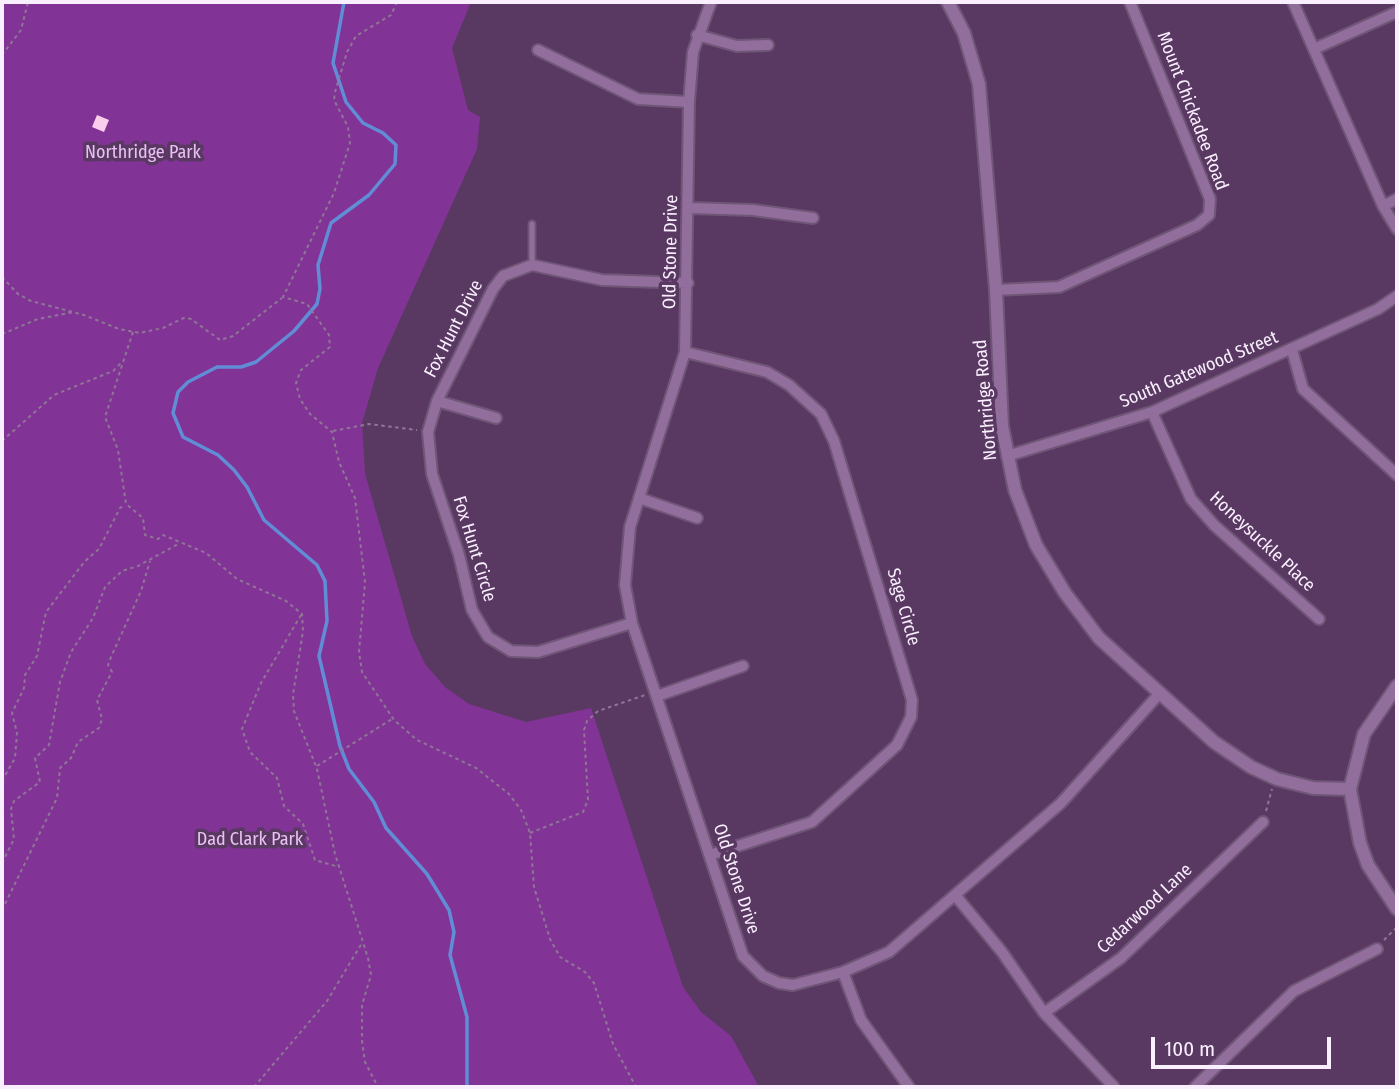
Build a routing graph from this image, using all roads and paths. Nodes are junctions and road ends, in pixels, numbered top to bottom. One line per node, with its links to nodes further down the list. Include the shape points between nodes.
1 (28, 2): 12 (path, via 21,30)
2 (397, 2): 25 (path, via 391,15 356,36 340,73 334,100 348,127 350,143 334,193)
3 (711, 2): 8 (street, Old Stone Drive)
4 (948, 2): 23 (street, Northridge Road, via 964,33 979,84)
5 (1130, 2): 23 (street, Mount Chickadee Road, via 1210,199 1209,215 1197,225 1059,287)
6 (1293, 2): 10 (street)
7 (1397, 12): 10 (street)
8 (697, 35): 9 (street, via 737,46); 13 (street, Old Stone Drive)
9 (768, 45)
10 (1314, 49): 15 (street)
11 (538, 50): 13 (street, via 638,99)
12 (2, 55)
13 (689, 102): 16 (street, Old Stone Drive)
14 (1397, 198): 15 (street)
15 (1383, 206): 19 (street)
16 (690, 208): 17 (street); 22 (street, Old Stone Drive)
17 (813, 218)
18 (532, 224): 20 (lane)
19 (1397, 229)
20 (532, 265): 22 (street, via 602,280); 32 (street, Fox Hunt Drive, via 503,276 493,289)
21 (2, 276): 26 (path, via 31,301)
22 (688, 283): 30 (street, Old Stone Drive)
23 (996, 290): 38 (street, Northridge Road)
24 (1397, 296): 29 (street, South Gatewood Street)
25 (283, 297): 27 (path, via 226,339 215,338 197,322 184,318 163,328); 35 (path, via 307,304 329,335 330,346 300,370 296,383 310,414)
26 (75, 312): 27 (path); 28 (path, via 38,319)
27 (133, 332): 31 (path)
28 (2, 334)
29 (1292, 349): 33 (street, South Gatewood Street); 39 (street, via 1303,389)
30 (685, 352): 40 (street, Old Stone Drive); 59 (street, Sage Circle, via 767,372 821,414 834,441 912,700 911,717 897,745 812,822)
31 (122, 361): 37 (path, via 113,371 54,395); 41 (path, via 105,417 118,450)
32 (437, 401): 34 (street, Fox Hunt Drive); 36 (street, Fox Hunt Circle)
33 (1152, 412): 38 (street, South Gatewood Street); 46 (street, Honeysuckle Place, via 1191,499)
34 (496, 418)
35 (332, 432): 36 (path, via 369,424); 52 (path, via 358,518 365,582 359,652 362,672)
36 (428, 432): 47 (street, Fox Hunt Circle, via 432,474 472,610 488,637 511,652 538,652)
37 (2, 440)
38 (1007, 456): 50 (street, Northridge Road, via 1024,518 1065,593 1099,638)
39 (1397, 475)
40 (639, 498): 42 (street); 47 (street, Old Stone Drive, via 625,558)
41 (126, 504): 43 (path, via 143,518 145,535); 55 (path, via 99,549 46,612 37,656 12,713 17,733 15,758)
42 (697, 518)
43 (181, 542): 44 (path); 45 (path)
44 (150, 560): 60 (path, via 110,581 71,652 58,689 49,745 35,758 40,782 14,801 14,839); 64 (path, via 108,665 112,672 97,700 102,719 99,728 78,742 60,768 57,798)
45 (302, 614): 53 (path, via 293,695); 61 (path, via 261,683 243,729 250,752 277,778 284,806 300,818 315,860)
46 (1319, 619)
47 (632, 623): 49 (street, Old Stone Drive)
48 (743, 666): 49 (street)
49 (657, 693): 58 (path, via 598,711 587,721 588,800 583,812); 59 (street, Old Stone Drive)
50 (1160, 693): 54 (street, Northridge Road, via 1224,749); 62 (street, Old Stone Drive, via 1061,803)
51 (1395, 695): 56 (street, via 1364,734)
52 (393, 718): 53 (path); 58 (path, via 417,740 494,780 521,810)
53 (316, 767): 61 (path)
54 (1277, 779): 56 (street, Northridge Road, via 1313,788); 57 (path)
55 (2, 781)
56 (1350, 789): 63 (street, via 1368,864)
57 (1263, 822): 69 (street, Cedarwood Lane, via 1121,958)
58 (530, 833): 72 (path, via 530,869 550,939 560,957 594,983 613,1044)
59 (710, 855): 68 (street, Old Stone Drive, via 736,940 752,968 779,984 793,985)
60 (2, 863)
61 (339, 867): 66 (path)
62 (955, 895): 68 (street, Old Stone Drive, via 889,952); 69 (street)
63 (1397, 909)
64 (2, 910)
65 (1397, 926): 67 (path)
66 (362, 942): 70 (path, via 327,1001); 71 (path, via 371,975 362,1005 362,1041 365,1062)
67 (1377, 949): 75 (street, via 1294,990)
68 (843, 972): 73 (street, via 861,1020)
69 (1044, 1013): 74 (street)
70 (254, 1087)
71 (378, 1087)
72 (636, 1087)
73 (909, 1087)
74 (1114, 1087)
75 (1195, 1087)

